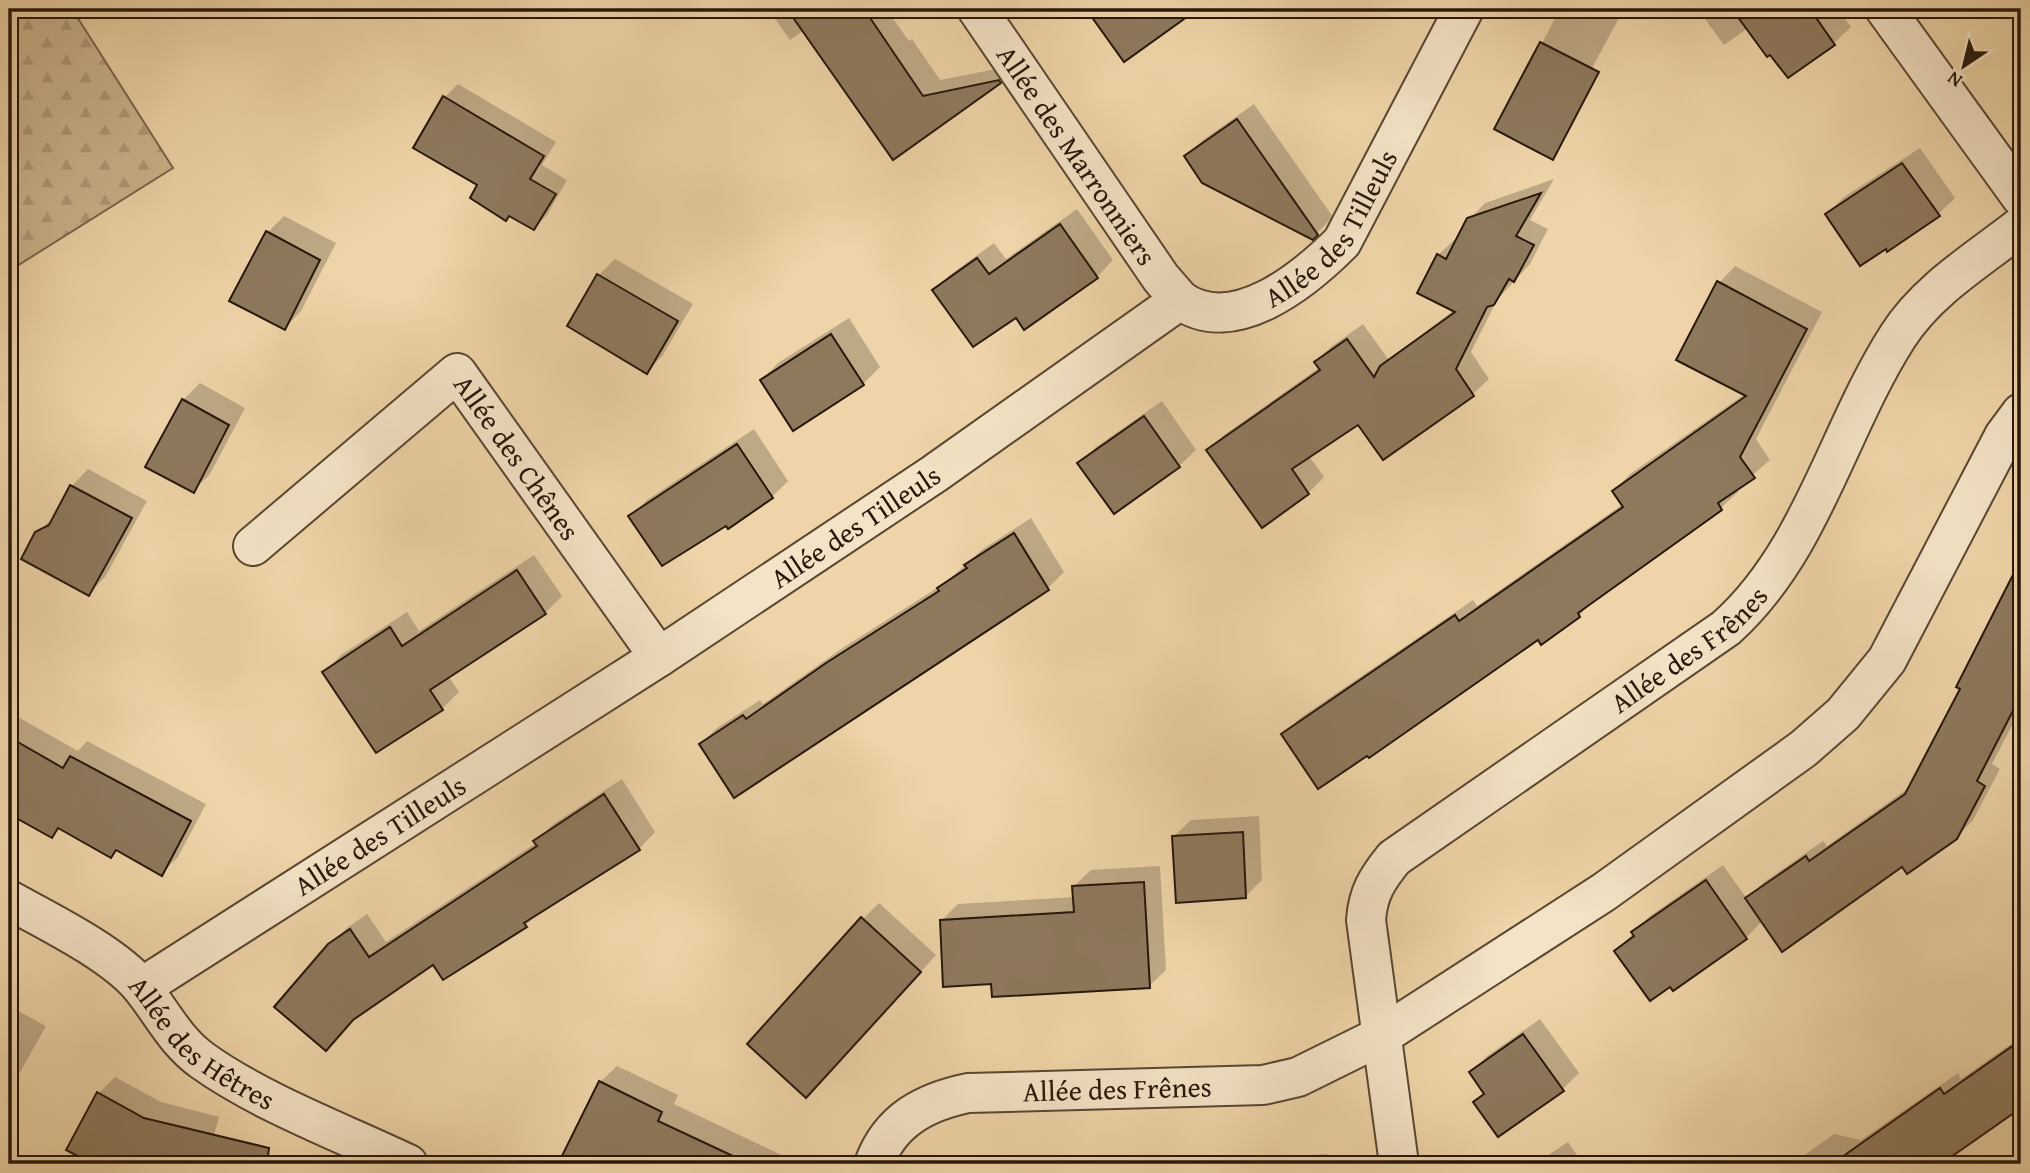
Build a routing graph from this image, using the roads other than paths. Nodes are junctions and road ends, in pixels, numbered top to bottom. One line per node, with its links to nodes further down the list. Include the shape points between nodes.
1 (977, 9): 6 (street, Allée des Marronniers)
2 (1464, 9): 6 (street, Allée des Tilleuls, via 1358,213 1334,250 1317,267 1244,311 1217,315 1195,311)
3 (1885, 9): 4 (street)
4 (2021, 197)
5 (2021, 226): 12 (street, Allée des Frênes, via 1933,296 1897,337 1781,565 1746,610 1394,859 1375,881 1366,920)
6 (1180, 300): 9 (street, Allée des Tilleuls, via 933,474)
7 (2021, 413): 12 (street, Allée des Frênes, via 2004,436 1887,660 1843,715 1803,749 1604,892)
8 (253, 546): 9 (street, Allée des Chênes, via 457,373)
9 (659, 657): 11 (street, Allée des Tilleuls)
10 (9, 901): 11 (street, Allée des Hêtres, via 92,946)
11 (142, 987): 13 (street, Allée des Hêtres, via 177,1038 202,1060 236,1082)
12 (1381, 1036): 14 (street, Allée des Frênes, via 1298,1077 1263,1085 968,1093 940,1099 902,1121); 15 (street)
13 (408, 1164)
14 (874, 1164)
15 (1399, 1164)

